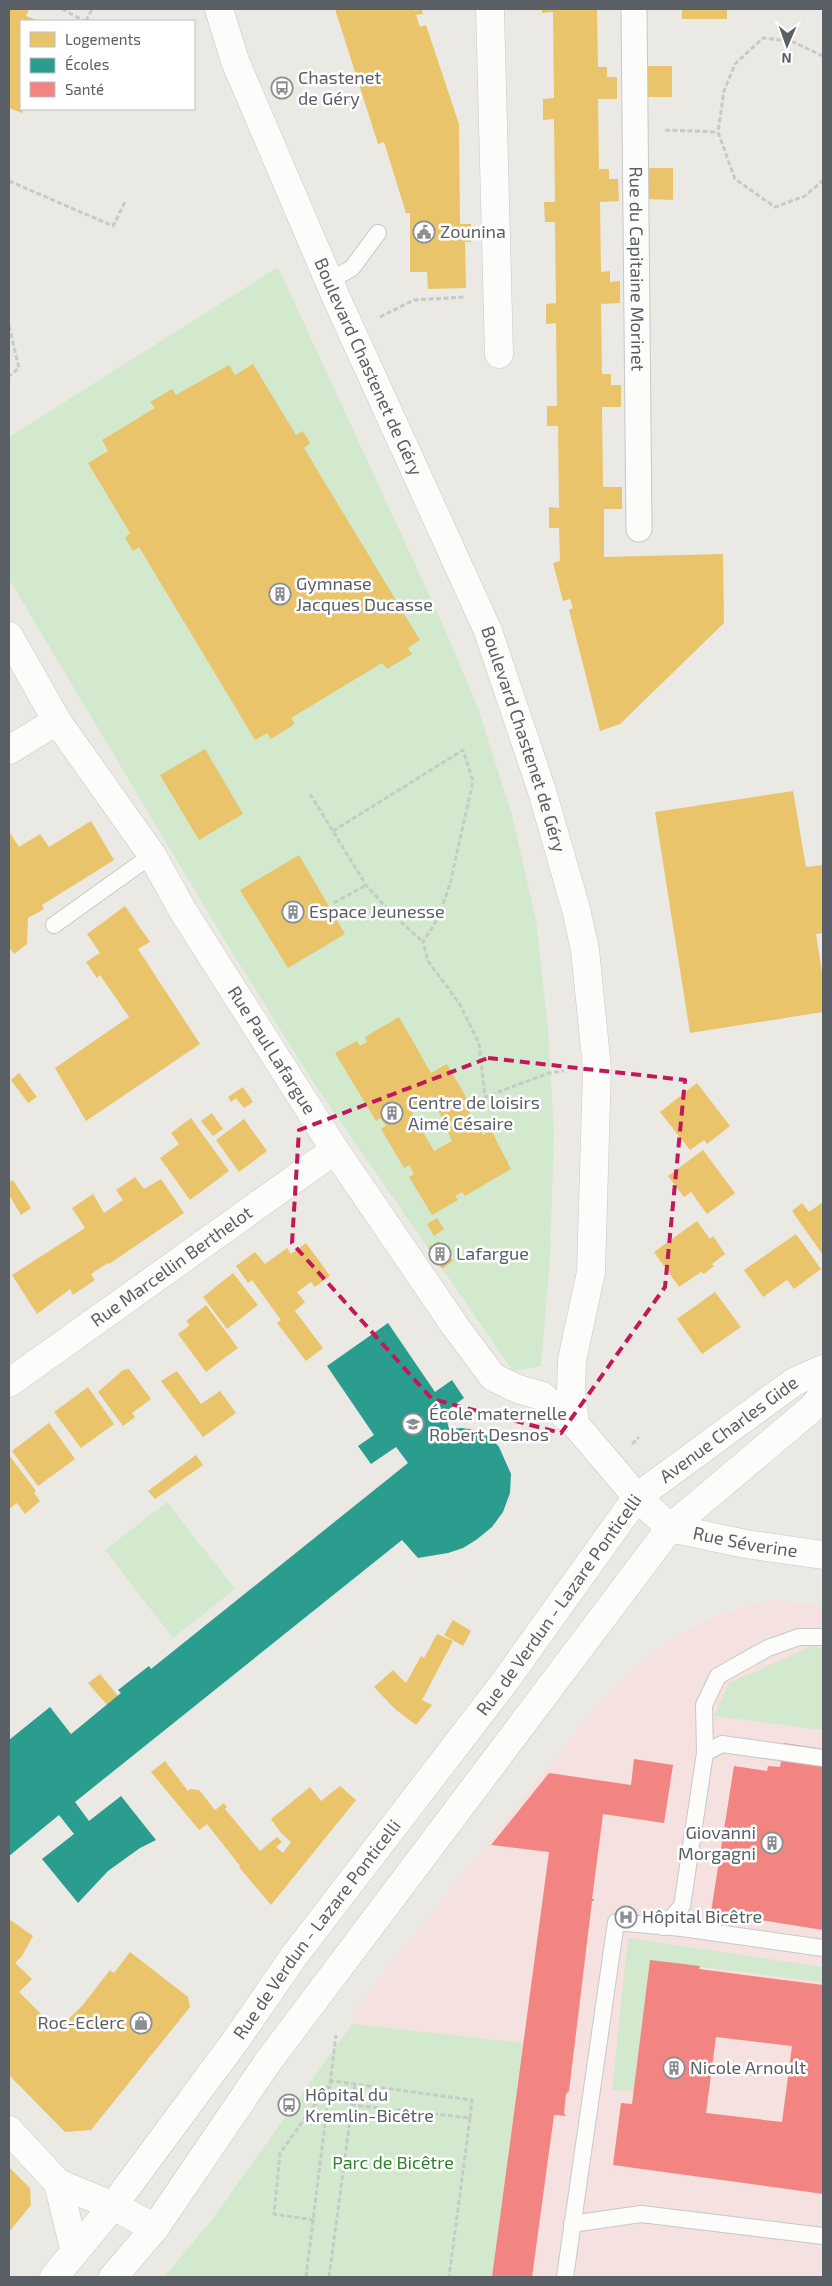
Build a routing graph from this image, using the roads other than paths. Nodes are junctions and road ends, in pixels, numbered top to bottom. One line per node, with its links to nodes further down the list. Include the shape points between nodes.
1 (219, 9): 5 (street, Boulevard Chastenet de Géry, via 235,61)
2 (490, 9): 6 (street)
3 (634, 9): 7 (street, Rue du Capitaine Morinet)
4 (378, 233): 5 (lane, via 352,268)
5 (329, 281): 17 (street, Boulevard Chastenet de Géry, via 488,631 542,791 585,950 597,1068 591,1272 572,1360)
6 (499, 354)
7 (639, 529)
8 (9, 636): 9 (street, Rue Paul Lafargue)
9 (57, 721): 10 (street); 11 (street, Rue Paul Lafargue)
10 (9, 750)
11 (152, 856): 12 (lane); 13 (street, Rue Paul Lafargue, via 183,911)
12 (54, 925)
13 (335, 1150): 15 (street, Rue Marcellin Berthelot); 17 (street, Rue Paul Lafargue, via 493,1377 542,1396)
14 (823, 1369): 18 (street, Avenue Charles Gide, via 794,1382)
15 (9, 1383)
16 (823, 1395): 19 (street, Avenue Charles Gide, via 811,1409)
17 (575, 1424): 18 (street)
18 (637, 1497): 19 (street, Rue de Verdun - Lazare Ponticelli); 28 (street, Rue de Verdun - Lazare Ponticelli, via 503,1684 294,1956)
19 (670, 1528): 20 (street, Rue Séverine, via 746,1544); 30 (street, Rue de Verdun - Lazare Ponticelli, via 267,2063)
20 (823, 1555)
21 (823, 1637): 22 (lane, via 800,1637 768,1648 718,1676 704,1705)
22 (705, 1753): 23 (lane, via 722,1744); 24 (lane, via 682,1906)
23 (823, 1758)
24 (663, 1926): 25 (lane); 29 (lane, via 616,1922)
25 (823, 1948)
26 (9, 2130): 27 (street)
27 (58, 2183): 28 (street); 32 (street)
28 (113, 2206): 30 (street); 32 (street, Rue de Verdun - Lazare Ponticelli)
29 (572, 2224): 31 (lane, via 641,2214); 35 (lane)
30 (154, 2228): 34 (street, Rue de Verdun - Lazare Ponticelli)
31 (823, 2236)
32 (75, 2252): 33 (street, Rue de Verdun - Lazare Ponticelli)
33 (54, 2277)
34 (113, 2277)
35 (565, 2277)

